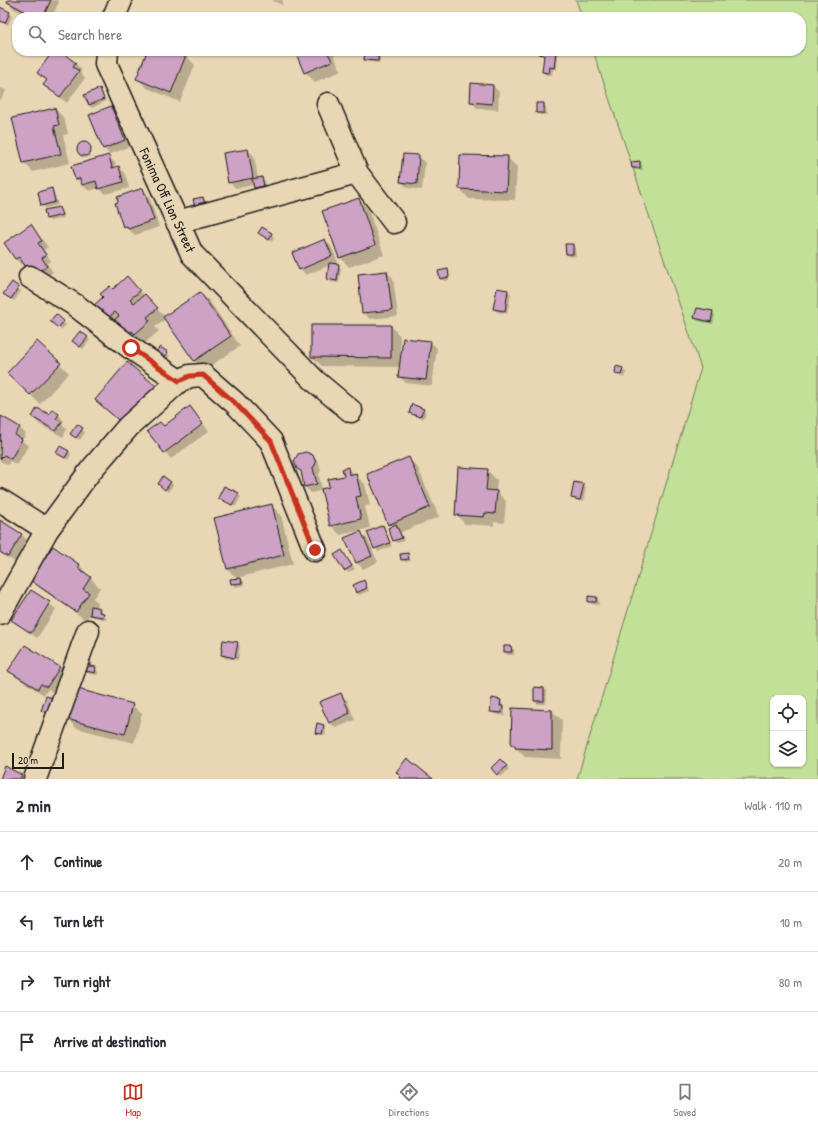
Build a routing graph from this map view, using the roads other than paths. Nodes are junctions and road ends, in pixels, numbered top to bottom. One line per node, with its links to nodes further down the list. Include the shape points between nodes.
1 (121, 0): 2 (street)
2 (116, 12)
3 (107, 56): 6 (street, Fonima Off Lion Street, via 106,64)
4 (328, 104): 5 (street)
5 (357, 173): 6 (street); 7 (street)
6 (177, 222): 10 (street, Fonima Off Lion Street, via 192,254 310,376)
7 (394, 222)
8 (30, 277): 9 (street, via 75,305)
9 (179, 381): 12 (street, via 128,427 91,470); 13 (street, via 190,376 203,375 235,403 271,441)
10 (351, 411)
11 (0, 500): 12 (street)
12 (47, 530): 14 (street)
13 (315, 550)
14 (0, 613)
15 (88, 631): 16 (street)
16 (35, 779)

